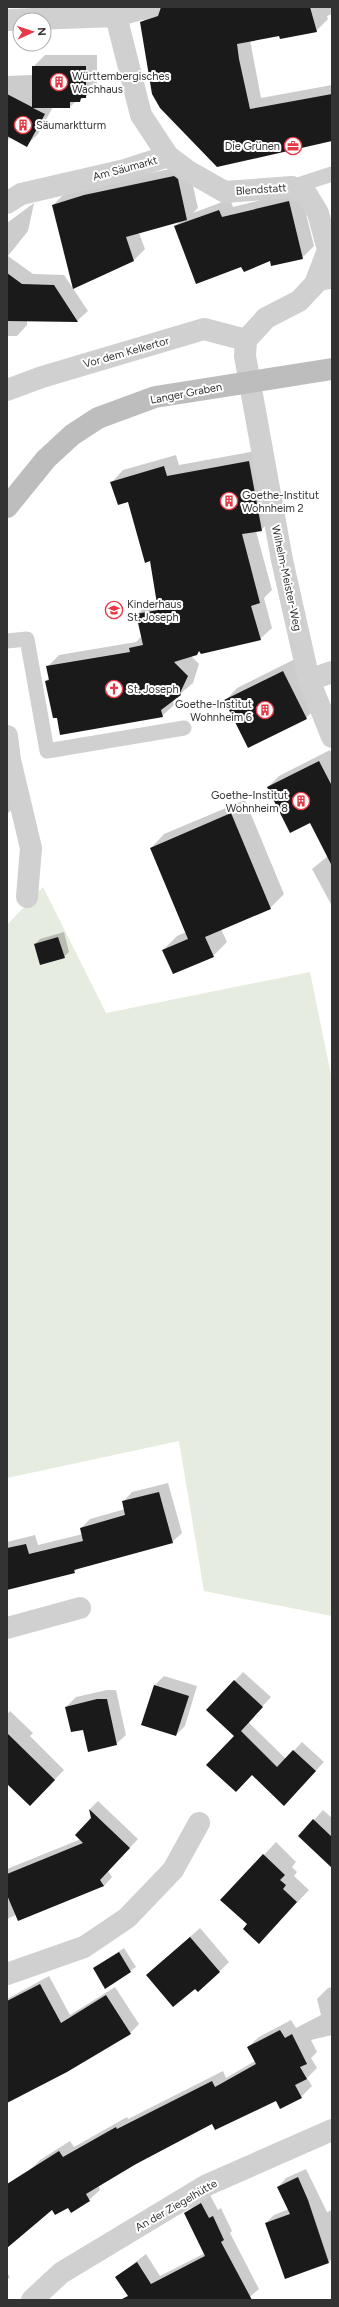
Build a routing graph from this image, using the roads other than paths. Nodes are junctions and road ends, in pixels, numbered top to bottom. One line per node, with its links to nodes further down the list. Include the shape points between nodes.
1 (149, 7): 3 (street)
2 (90, 12): 3 (street); 4 (street)
3 (116, 16): 5 (street, Am Säumarkt, via 141,115)
4 (7, 20)
5 (168, 156): 7 (street, Blendstatt, via 188,171 225,192); 8 (street, Am Säumarkt, via 126,170 21,194)
6 (332, 174): 7 (lane, Blendstatt)
7 (292, 187): 9 (street, Blendstatt, via 307,194 318,213 328,250)
8 (7, 203)
9 (323, 282): 10 (street, Blendstatt, via 299,301 266,318)
10 (246, 340): 12 (street, via 245,356); 13 (street, Vor dem Kelkertor, via 204,329 42,377)
11 (332, 369): 12 (main road, Langer Graben)
12 (249, 382): 14 (main road, Langer Graben, via 155,397 98,418 72,435 46,458); 17 (street, Wilhelm-Meister-Weg, via 282,560)
13 (7, 390)
14 (7, 507)
15 (7, 641): 18 (lane, via 26,639 47,751)
16 (332, 672): 17 (street)
17 (309, 680): 20 (street, Wilhelm-Meister-Weg)
18 (184, 728)
19 (7, 736): 21 (street)
20 (332, 737)
21 (9, 761): 22 (street, via 31,848)
22 (27, 897)
23 (80, 1608): 24 (street)
24 (7, 1628)
25 (199, 1822): 26 (street, via 173,1870 127,1918 84,1946)
26 (7, 1974)
27 (332, 2130): 28 (street, An der Ziegelhütte, via 207,2185 61,2274)
28 (32, 2300)

